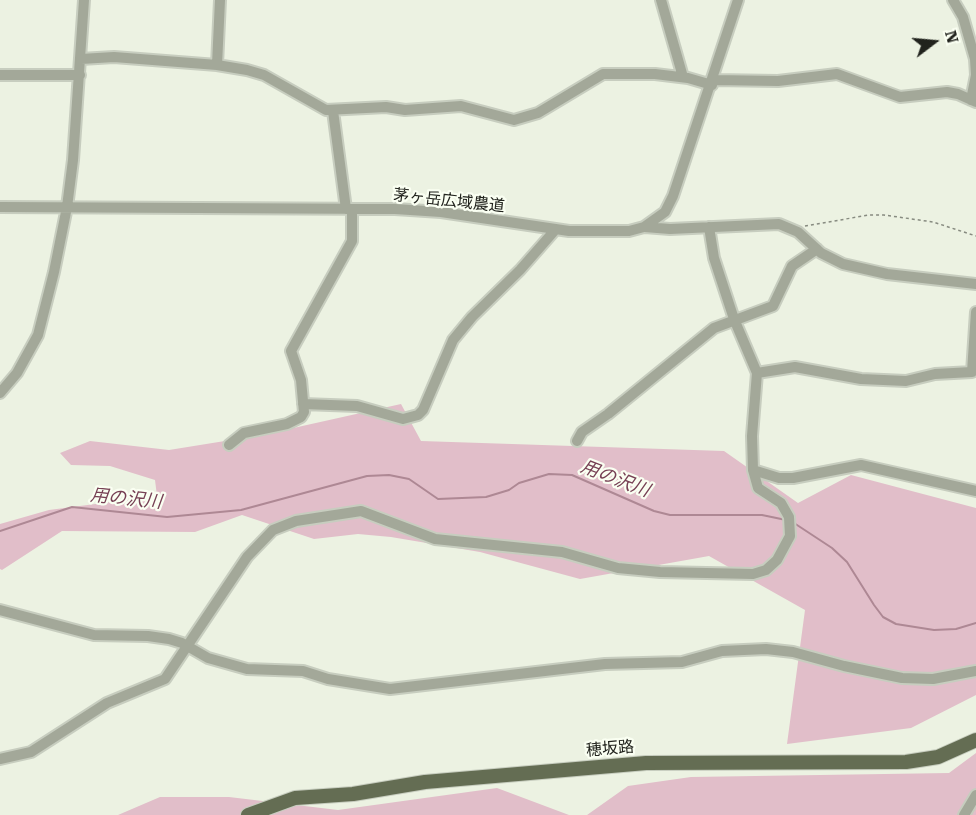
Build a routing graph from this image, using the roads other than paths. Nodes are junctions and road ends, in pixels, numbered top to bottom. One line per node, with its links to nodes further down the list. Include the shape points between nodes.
1 (84, 0): 6 (street)
2 (220, 0): 7 (street)
3 (661, 0): 10 (street)
4 (738, 0): 11 (street)
5 (953, 0): 12 (street, via 963,16 975,58)
6 (81, 59): 7 (street, via 114,57); 9 (street)
7 (217, 65): 13 (street, via 264,75)
8 (0, 75): 9 (street)
9 (80, 75): 15 (street)
10 (683, 77): 11 (street); 13 (street, via 603,74 538,113 514,120 461,106)
11 (713, 82): 12 (street, via 778,81 837,74 900,97 947,93); 17 (street, via 673,196 665,212)
12 (974, 101)
13 (333, 111): 16 (street)
14 (0, 207): 15 (street, 茅ヶ岳広域農道)
15 (67, 207): 16 (street, 茅ヶ岳広域農道); 25 (street, via 38,335 17,373)
16 (349, 209): 19 (street, 茅ヶ岳広域農道, via 441,212); 26 (street, via 354,228 352,241 291,351 301,380)
17 (645, 227): 18 (street, 茅ヶ岳広域農道); 19 (street, 茅ヶ岳広域農道, via 604,232)
18 (709, 227): 20 (street, 茅ヶ岳広域農道, via 779,224 792,228); 23 (street, via 714,258)
19 (556, 229): 26 (street, via 453,340 418,415 403,419 357,406)
20 (817, 249): 21 (street, via 832,260 859,269); 23 (street, via 792,266 773,306)
21 (976, 284)
22 (976, 312): 24 (street, via 972,372 935,374 906,381 861,379 795,367)
23 (734, 319): 24 (street); 27 (street, via 714,328 673,359 582,432)
24 (757, 373): 29 (street)
25 (0, 393)
26 (303, 404): 28 (street, via 301,417 288,424 244,433)
27 (577, 441)
28 (229, 445)
29 (753, 470): 30 (street, via 793,478 861,465); 32 (street, via 758,488 780,502 789,517 790,536 777,560 766,570 753,574 618,568 562,552 435,539 361,511 322,515 296,521 266,537 247,558)
30 (976, 491)
31 (0, 610): 32 (street, via 94,635 148,636)
32 (189, 647): 33 (street, via 208,658 246,669 303,671 390,689 605,664 682,662 722,651 766,649 902,678 933,679); 35 (street, via 165,680 107,703 31,752)
33 (976, 671)
34 (976, 740): 37 (main road, 穂坂路, via 938,757 906,762 646,763 425,782 353,794 295,798)
35 (0, 759)
36 (976, 795): 38 (street)
37 (248, 815)
38 (964, 815)

